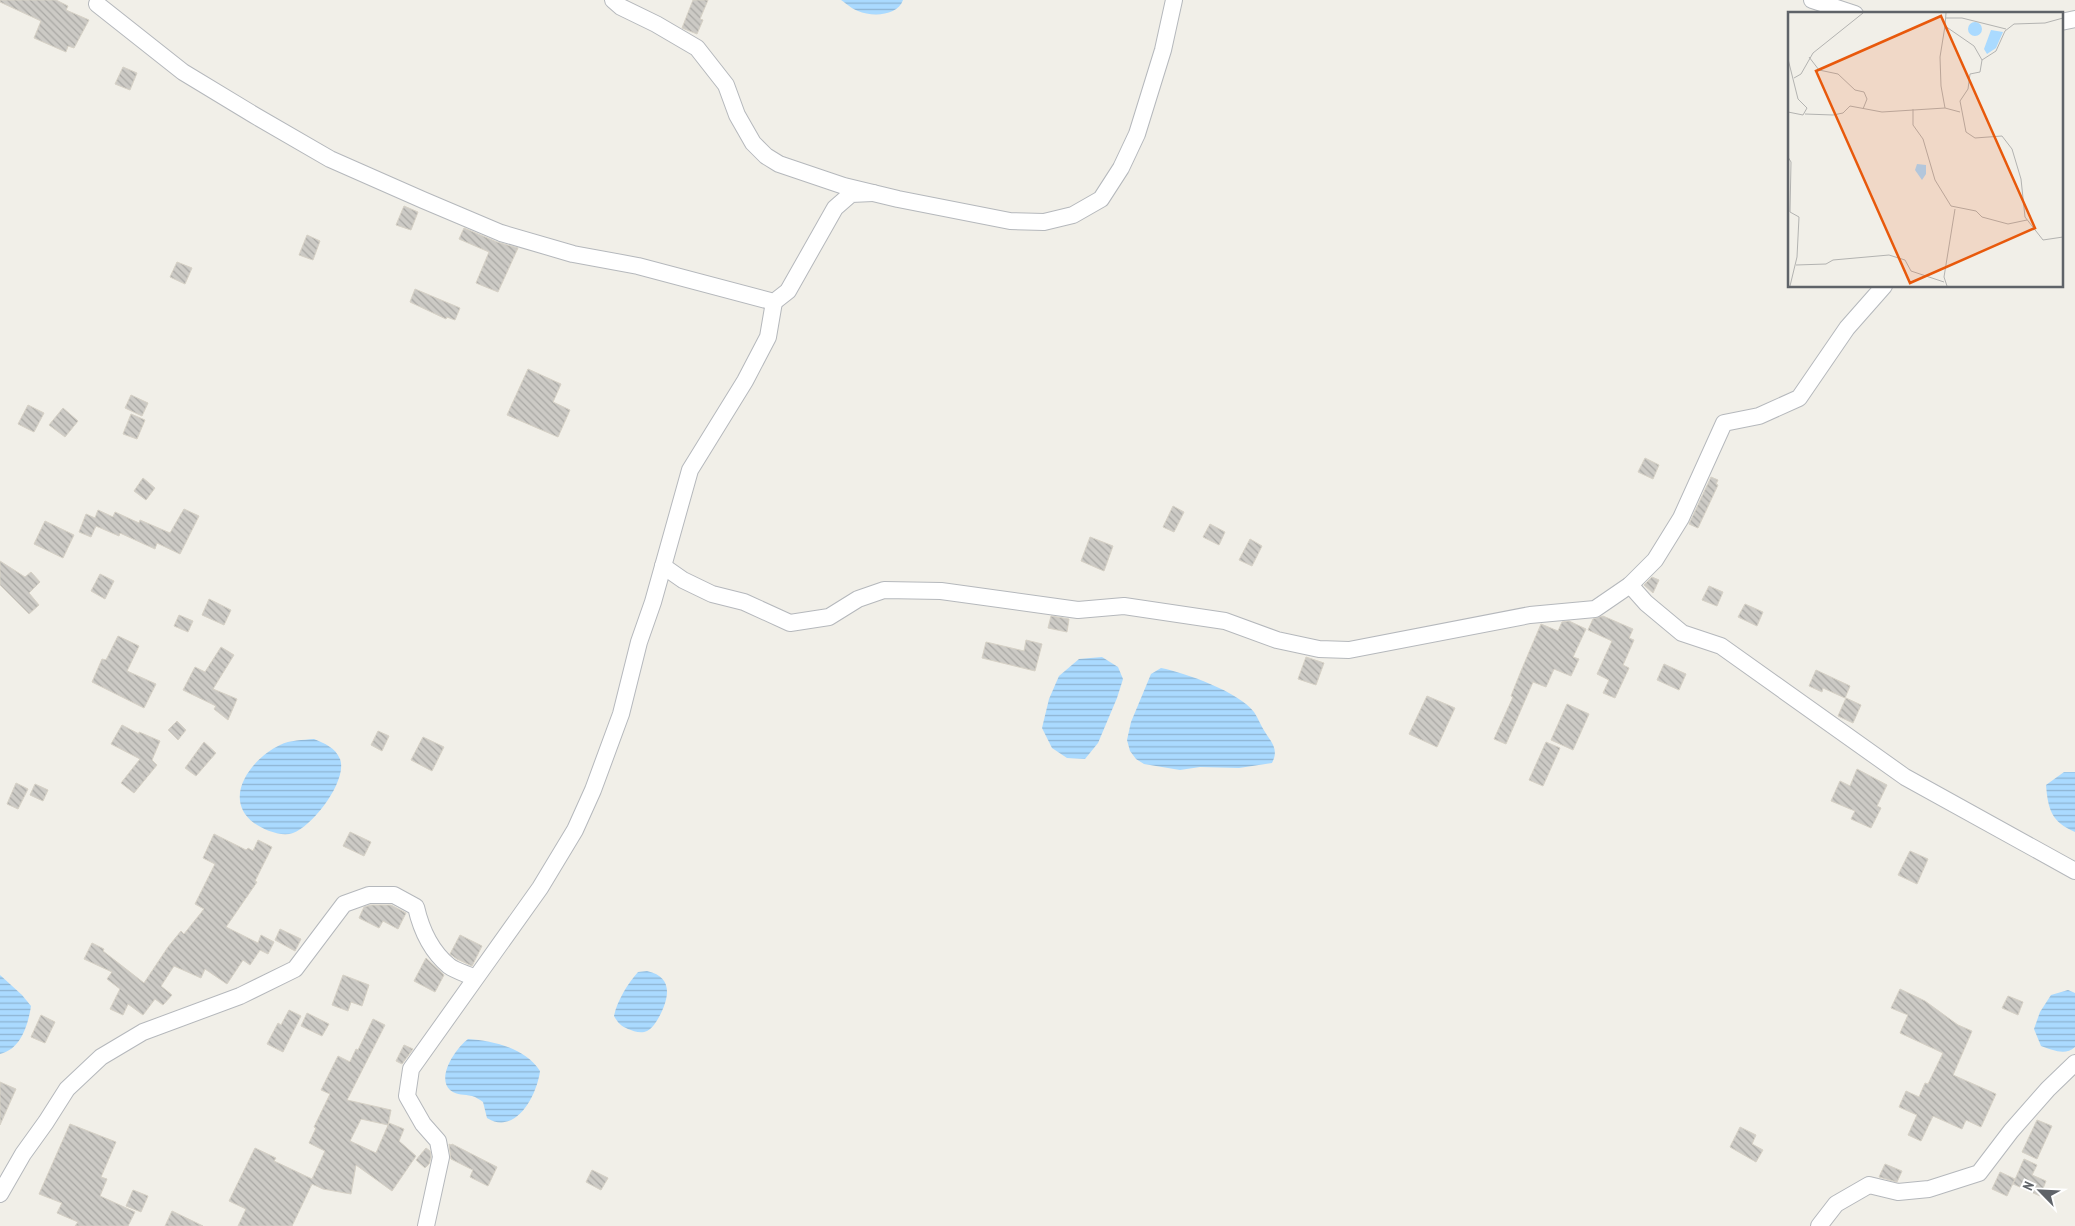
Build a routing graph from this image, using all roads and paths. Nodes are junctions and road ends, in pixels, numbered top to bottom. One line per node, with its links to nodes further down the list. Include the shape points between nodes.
1 (613, 0): 8 (street, via 697,48 726,85 737,115 753,143 766,156 800,172)
2 (1174, 0): 8 (street, via 1163,50 1137,134 1101,199 1073,215 1036,222 1002,220)
3 (1812, 0): 5 (street)
4 (98, 1): 10 (street, via 183,72 330,159 501,233 573,254 638,266)
5 (1849, 12)
6 (2075, 19): 7 (street)
7 (2062, 22)
8 (873, 193): 10 (street, via 851,194 835,208 788,291)
9 (1882, 288): 12 (street, via 1848,328 1799,398 1759,416 1724,423 1681,518 1655,560)
10 (774, 302): 11 (street, via 768,336 746,381 690,470)
11 (663, 566): 12 (street, via 712,594 744,602 790,623 828,616 858,599 884,590 941,590 1078,610 1124,606 1225,621 1277,640 1334,650 1530,615 1595,609); 14 (street, via 638,642 621,714 575,830 540,888)
12 (1630, 586): 13 (street, via 1682,633 1721,646 1905,776)
13 (2075, 871)
14 (474, 978): 16 (street, via 450,966 434,949 420,926 416,908 394,895 369,895 344,904 295,969 240,996 142,1032 101,1057 67,1089); 17 (street, via 411,1069 408,1096 423,1124 438,1140 441,1157)
15 (2075, 1063): 18 (street, via 2011,1130 1978,1174 1929,1189 1898,1192 1869,1185 1836,1204)
16 (0, 1194)
17 (426, 1226)
18 (1819, 1226)

